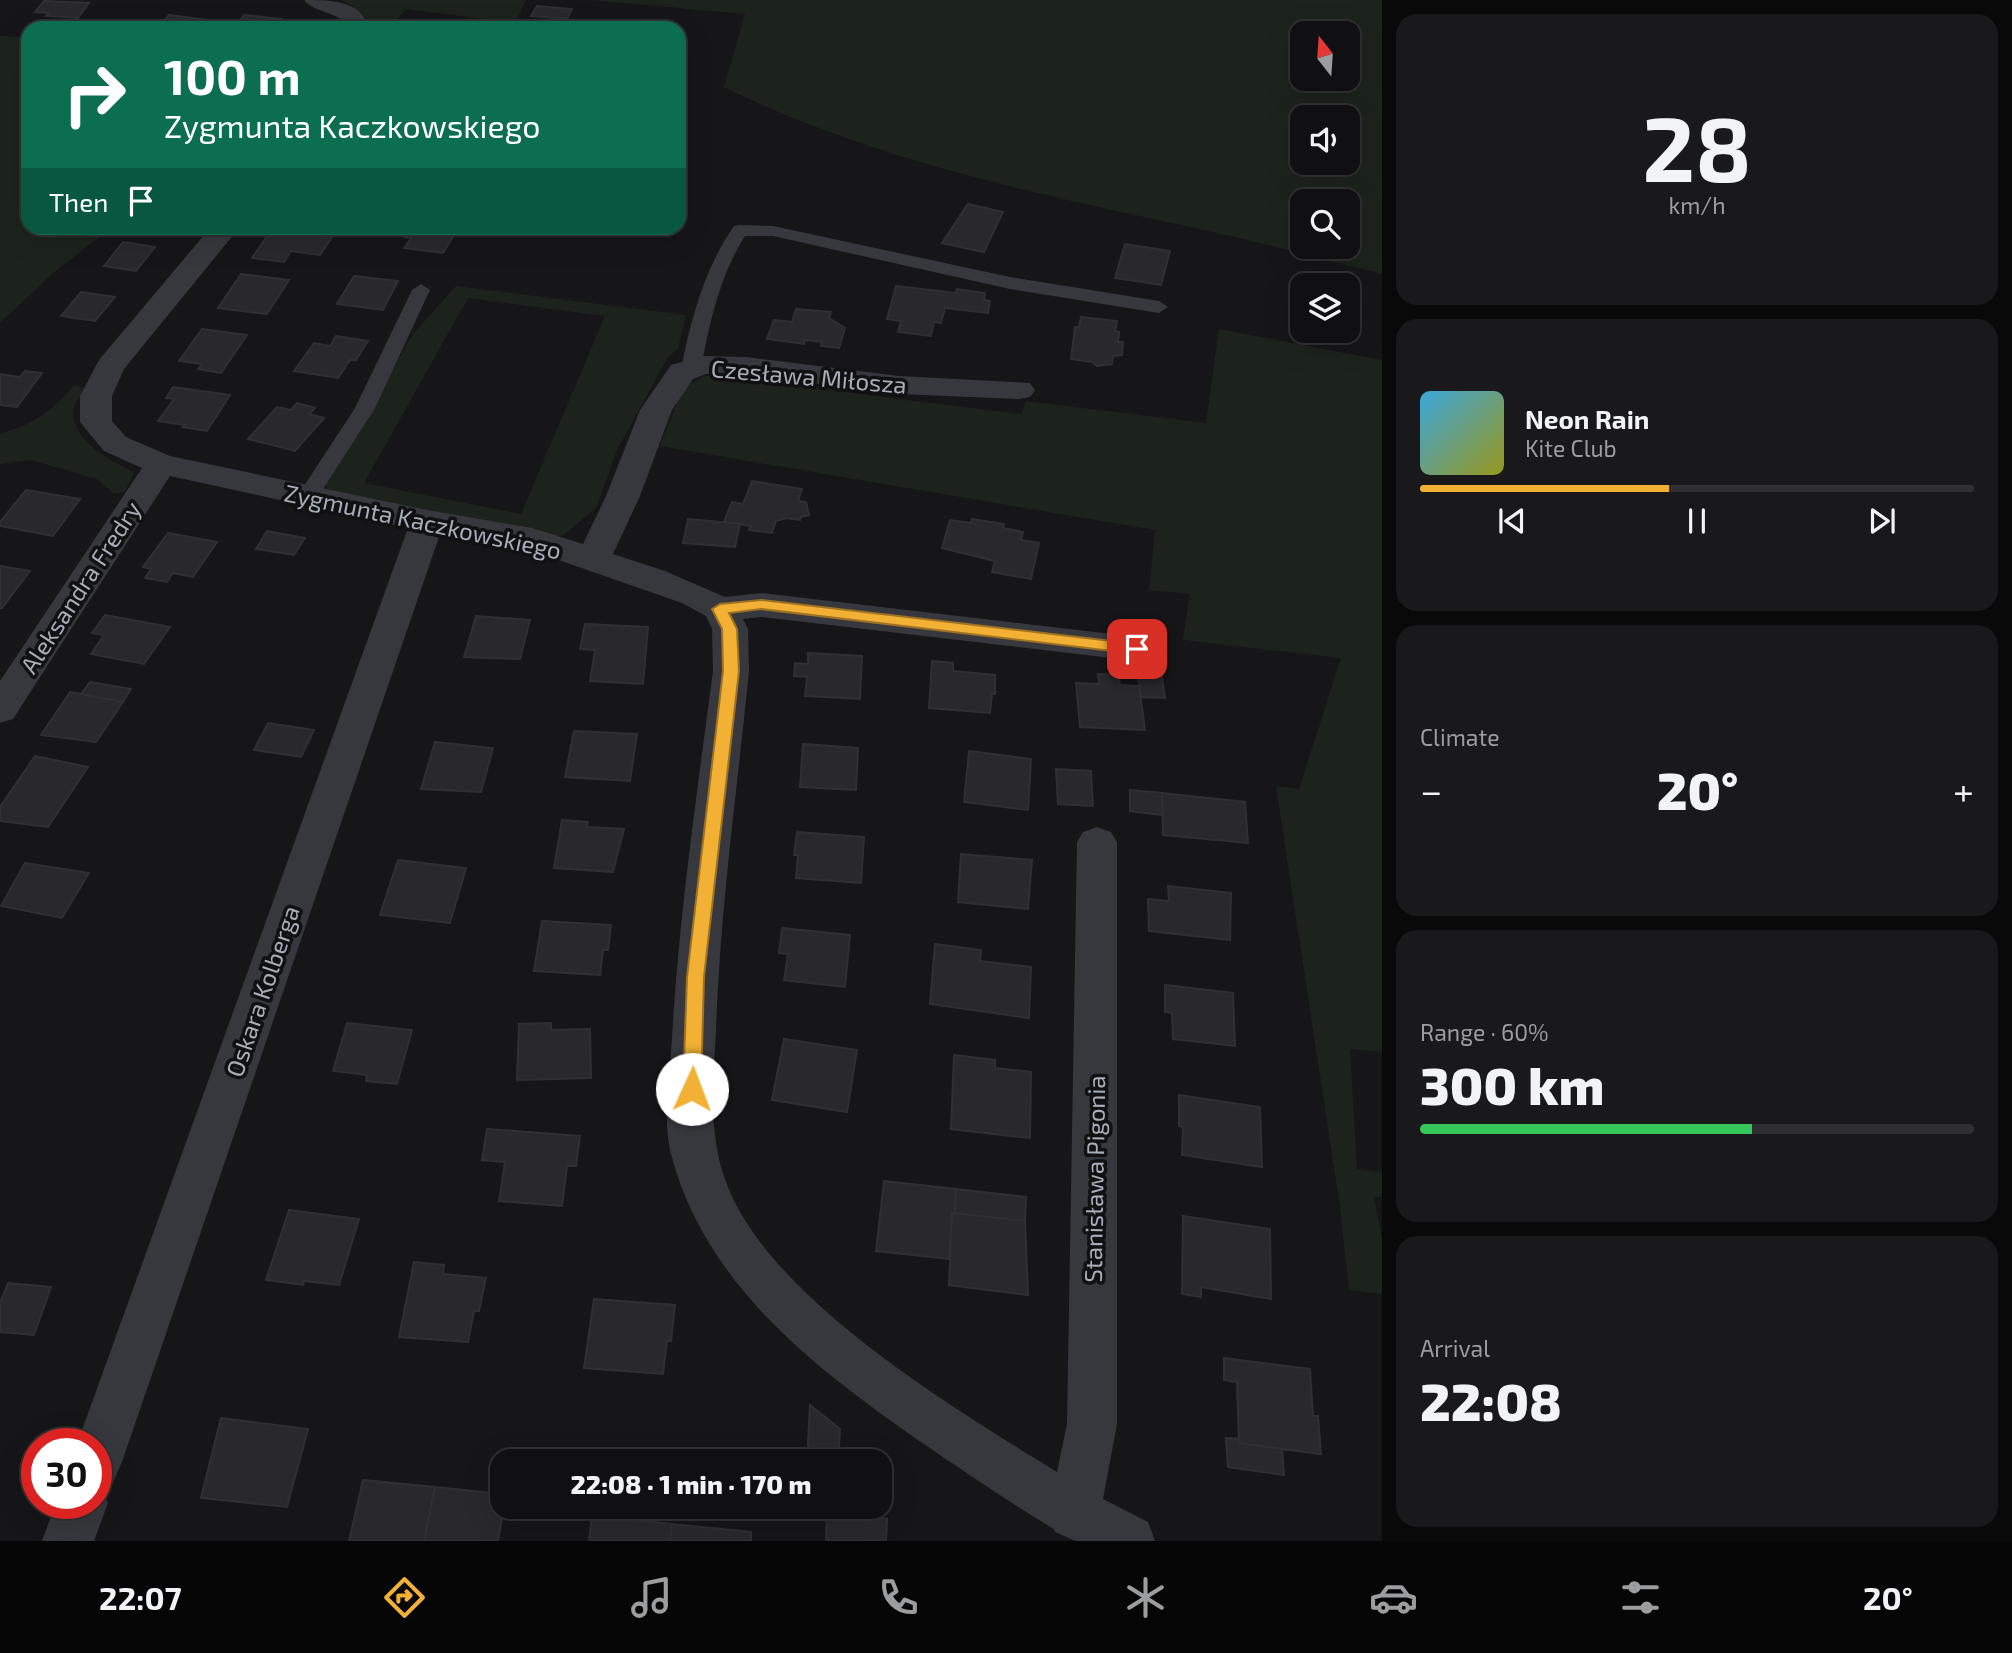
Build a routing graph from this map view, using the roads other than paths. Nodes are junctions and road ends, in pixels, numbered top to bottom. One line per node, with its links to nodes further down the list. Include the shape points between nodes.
1 (316, 0): 2 (street, via 340,7)
2 (355, 21)
3 (219, 235): 8 (street, Zygmunta Kaczkowskiego, via 110,367 96,396 96,422 115,444)
4 (421, 290): 9 (lane, via 365,408)
5 (1159, 307): 6 (lane, via 1010,283 773,230 740,230 729,243 697,334)
6 (691, 369): 7 (street, Czesława Miłosza, via 746,366 899,385); 11 (street, Czesława Miłosza, via 682,372 656,410)
7 (1018, 390)
8 (161, 464): 9 (street, Zygmunta Kaczkowskiego); 14 (street, Aleksandra Fredry)
9 (309, 495): 10 (street, Zygmunta Kaczkowskiego)
10 (427, 521): 11 (street, Zygmunta Kaczkowskiego, via 532,539); 16 (street, Oskara Kolberga)
11 (593, 560): 12 (street, Zygmunta Kaczkowskiego, via 694,595)
12 (720, 609): 13 (street, via 761,604); 17 (street, via 730,629 731,671 695,977 691,1115 693,1149 704,1189 723,1227 758,1273 860,1370)
13 (1137, 649)
14 (0, 710)
15 (1097, 842): 17 (street, Stanisława Pigonia, via 1093,1424)
16 (108, 1428)
17 (1074, 1514): 20 (street)
18 (76, 1519): 19 (street)
19 (68, 1541)
20 (1129, 1541)

